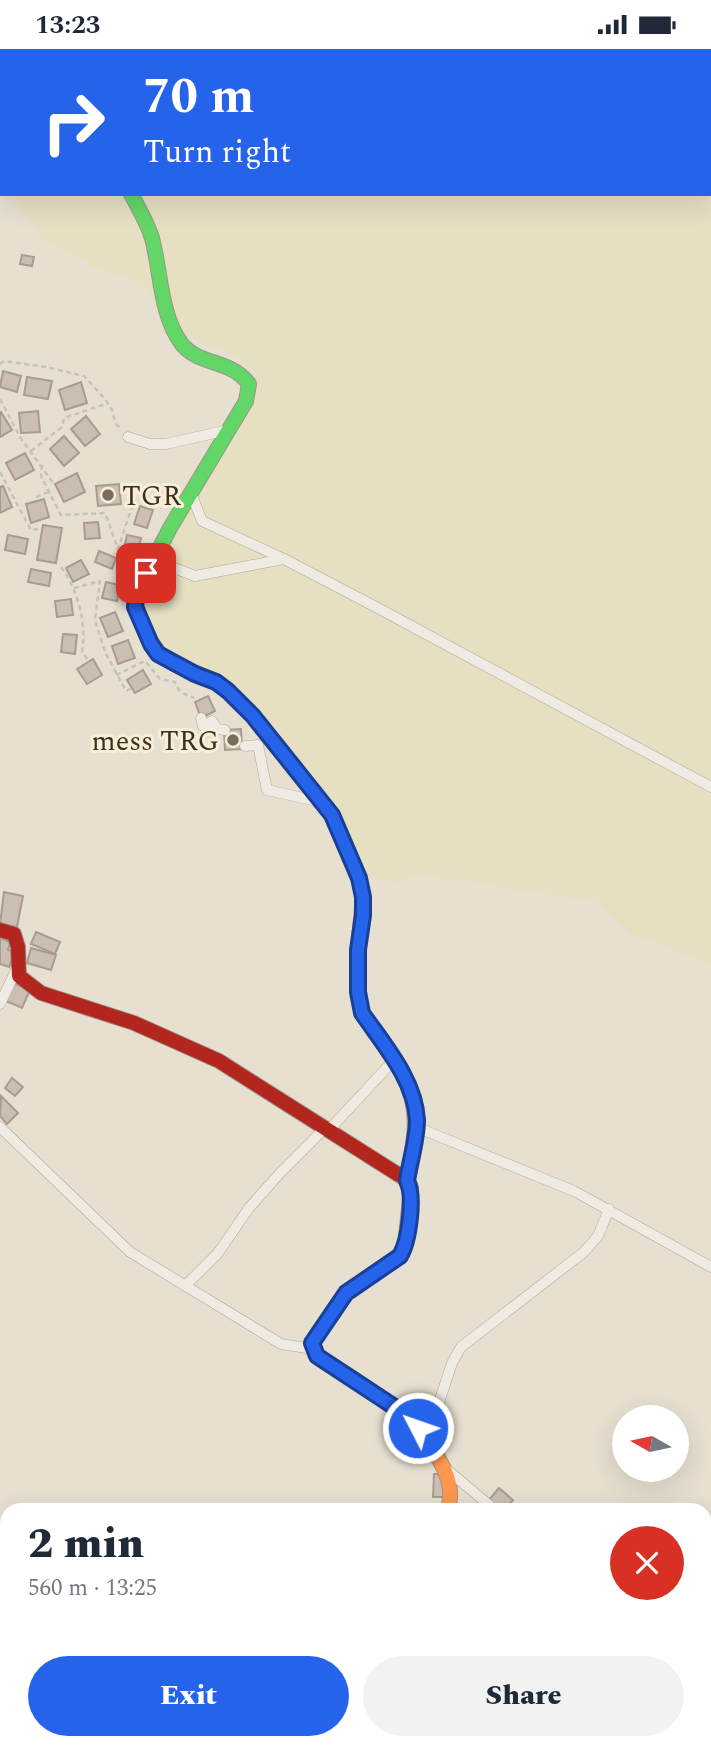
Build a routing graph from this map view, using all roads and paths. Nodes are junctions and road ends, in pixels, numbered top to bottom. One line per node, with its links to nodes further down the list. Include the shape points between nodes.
1 (132, 196): 5 (street, via 148,225 178,341 195,356 239,370 249,384 246,401)
2 (0, 364): 4 (path, via 4,361 85,376)
3 (0, 399): 7 (path)
4 (108, 403): 6 (path, via 116,424); 7 (path, via 64,418 62,427)
5 (229, 430): 6 (street, via 166,445); 12 (street)
6 (128, 437)
7 (31, 451): 8 (path)
8 (42, 465): 10 (path); 11 (path, via 41,476)
9 (0, 472): 15 (path, via 31,530)
10 (52, 483)
11 (49, 492): 13 (path); 14 (path, via 61,515 106,513 118,549)
12 (191, 493): 16 (street); 17 (street, via 202,521)
13 (36, 497)
14 (132, 507)
15 (38, 529)
16 (156, 554): 17 (street, via 195,576); 20 (street)
17 (284, 559): 29 (street)
18 (61, 567): 21 (path)
19 (126, 568): 20 (street)
20 (146, 573): 30 (street, via 135,607 158,654 228,691)
21 (74, 588): 22 (path, via 84,639 82,652); 23 (path, via 100,581 94,620)
22 (89, 661)
23 (116, 675): 24 (path, via 125,691); 25 (path, via 145,661 160,679 175,682)
24 (132, 688)
25 (194, 698)
26 (201, 718): 27 (street, via 203,726 212,721 217,729)
27 (225, 730)
28 (245, 746): 30 (street, via 258,745 267,790)
29 (711, 787)
30 (321, 802): 34 (street, via 345,844 363,897 358,950 362,1013)
31 (0, 930): 32 (street, via 13,934)
32 (17, 968): 33 (street); 37 (street, via 19,976 41,993 134,1023 219,1061)
33 (0, 1004)
34 (394, 1059): 36 (street, via 415,1107); 37 (street)
35 (0, 1127): 41 (street, via 123,1246)
36 (416, 1127): 38 (street); 39 (street)
37 (327, 1129): 38 (street); 41 (street, via 280,1173 218,1253)
38 (407, 1181): 42 (street, via 411,1197 405,1247 393,1262 346,1293 312,1343)
39 (608, 1209): 40 (street); 43 (street, via 598,1236 584,1252 461,1347)
40 (711, 1267)
41 (185, 1286): 42 (street, via 281,1344)
42 (313, 1349): 43 (street, via 402,1412)
43 (427, 1440): 44 (street)
44 (443, 1467): 45 (street, via 452,1496); 46 (street)
45 (450, 1503)
46 (487, 1503)

